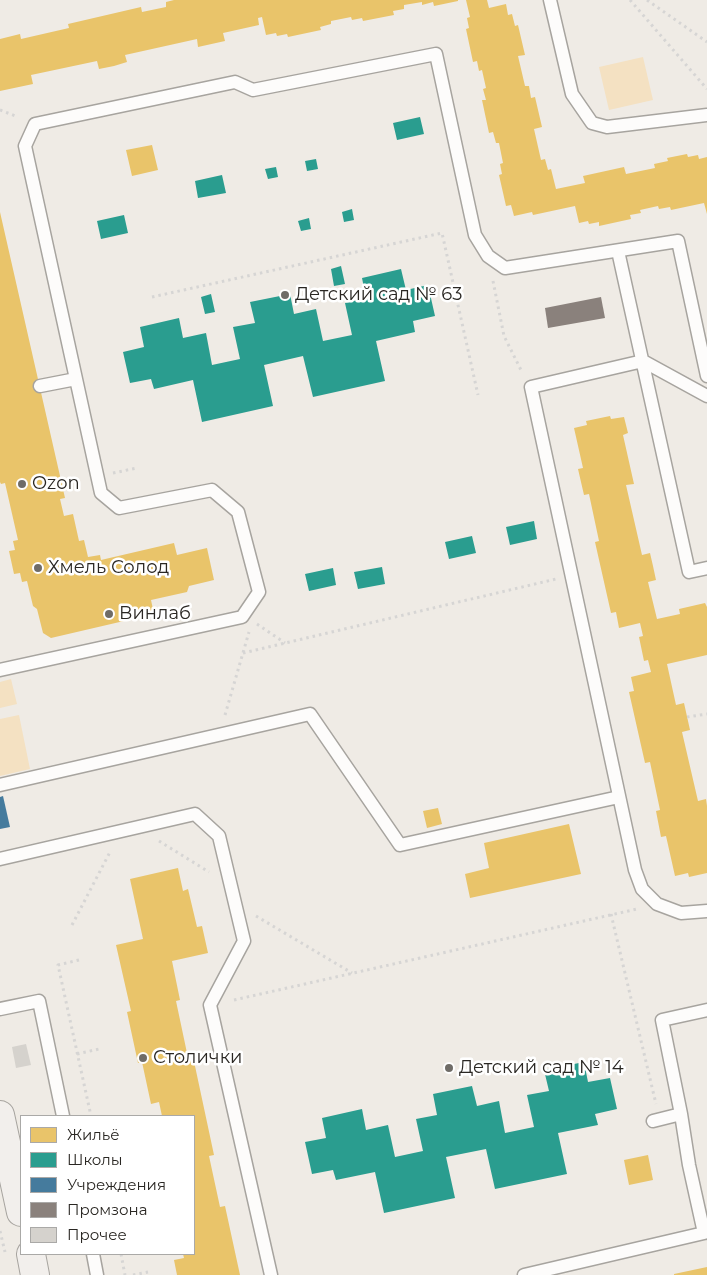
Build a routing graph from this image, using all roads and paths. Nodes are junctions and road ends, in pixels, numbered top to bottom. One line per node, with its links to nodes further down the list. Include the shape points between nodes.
1 (550, 0): 6 (lane, via 572,94 592,123 608,127)
2 (630, 0): 5 (path)
3 (647, 0): 4 (path)
4 (707, 42)
5 (707, 89)
6 (707, 115)
7 (618, 251): 8 (lane, via 505,268); 10 (lane); 11 (lane, via 678,241)
8 (488, 256): 12 (lane, via 475,235 436,54 252,90 235,82 35,124 25,146); 14 (path, via 504,336)
9 (152, 297): 15 (path, via 442,233)
10 (643, 361): 14 (lane); 16 (lane); 19 (lane, via 689,572)
11 (707, 376)
12 (76, 378): 13 (lane); 18 (lane)
13 (40, 386)
14 (530, 387): 20 (lane)
15 (478, 395)
16 (707, 396)
17 (137, 468): 18 (path)
18 (97, 477): 21 (lane, via 101,493 119,508 212,490 238,512 259,592)
19 (707, 568)
20 (571, 576): 23 (path); 30 (lane)
21 (249, 607): 22 (path); 25 (lane, via 242,617)
22 (252, 621): 23 (path); 24 (path)
23 (285, 643): 24 (path)
24 (243, 653): 28 (path)
25 (0, 670)
26 (707, 714): 27 (path)
27 (687, 717)
28 (219, 735): 29 (lane); 30 (lane, via 310,714 400,846)
29 (0, 785)
30 (619, 797): 36 (lane, via 635,870 642,889)
31 (138, 827): 32 (lane); 34 (path); 34 (lane, via 195,814 219,836)
32 (120, 831): 33 (lane); 39 (path)
33 (0, 859)
34 (231, 886): 35 (lane)
35 (235, 904): 41 (path); 42 (lane, via 244,941)
36 (657, 904): 37 (lane, via 681,913); 38 (path)
37 (707, 912)
38 (612, 914): 41 (path); 51 (path)
39 (72, 925)
40 (79, 960): 46 (path, via 58,965)
41 (353, 973): 42 (path)
42 (210, 1005): 61 (lane)
43 (0, 1009): 49 (lane, via 39,1001)
44 (707, 1010): 47 (lane, via 662,1020)
45 (99, 1049): 46 (path)
46 (77, 1054): 50 (path)
47 (681, 1114): 51 (lane); 62 (lane, via 704,1233)
48 (0, 1115): 52 (street)
49 (63, 1115)
50 (91, 1115)
51 (656, 1120)
52 (20, 1207)
53 (31, 1255): 57 (street)
54 (92, 1255): 58 (lane)
55 (121, 1255): 59 (path)
56 (148, 1272): 60 (path)
57 (35, 1275)
58 (97, 1275)
59 (125, 1275)
60 (132, 1275)
61 (271, 1275)
62 (524, 1275)

